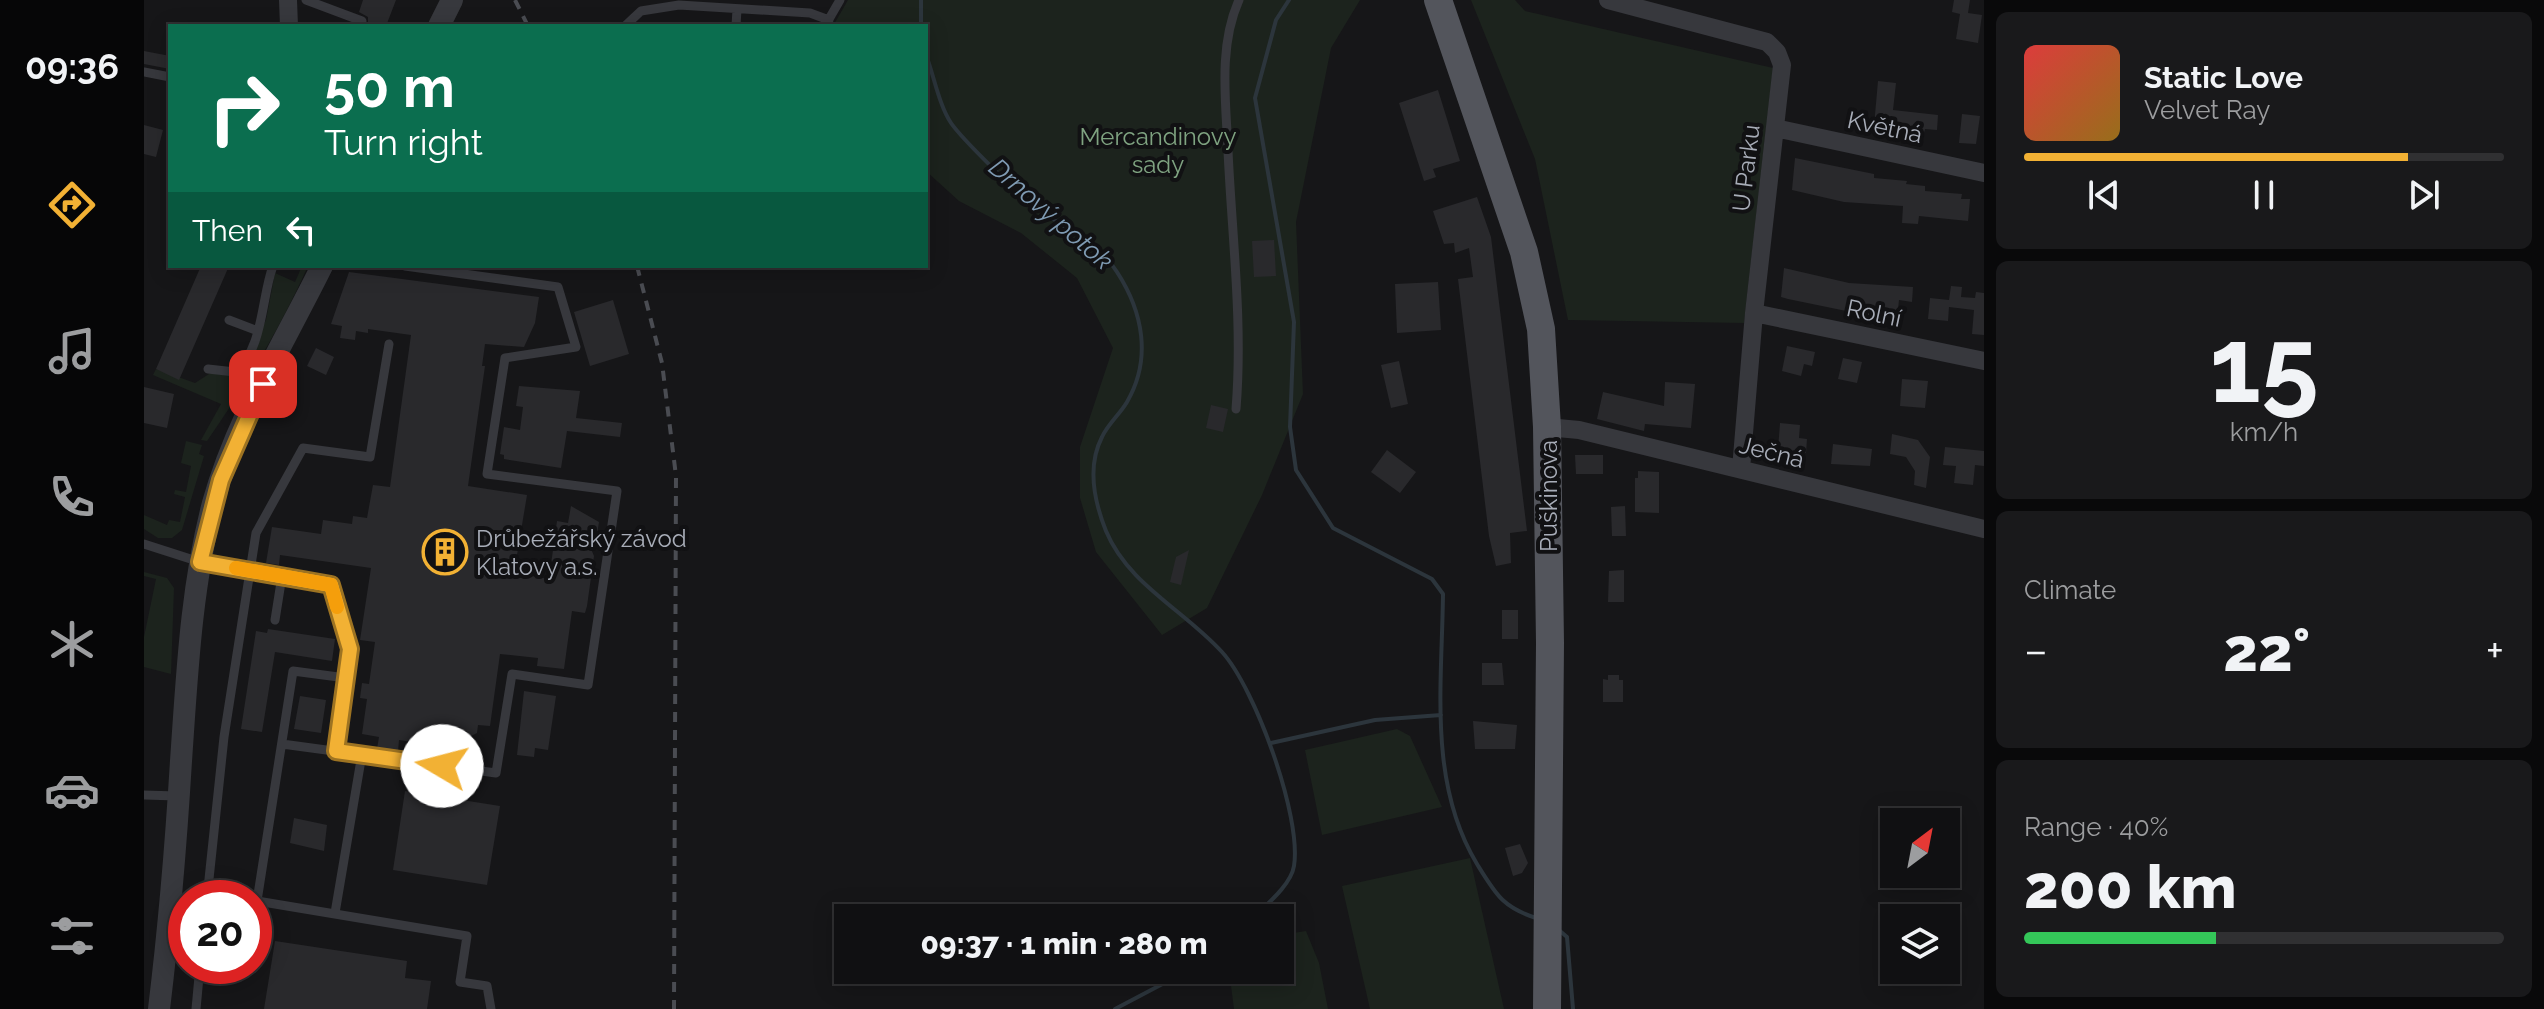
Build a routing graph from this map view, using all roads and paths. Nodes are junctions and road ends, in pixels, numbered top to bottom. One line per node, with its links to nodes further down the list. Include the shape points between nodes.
1 (288, 0): 12 (street)
2 (306, 0): 8 (lane)
3 (452, 0): 14 (street)
4 (840, 0): 11 (lane)
5 (1239, 0): 30 (lane, via 1229,26 1225,73 1239,350)
6 (1438, 0): 31 (main road, Puškinova, via 1524,252 1541,329)
7 (1608, 0): 19 (street, U Parku, via 1767,42 1782,65)
8 (324, 3): 13 (lane, via 350,10)
9 (724, 4): 10 (lane); 15 (lane, via 641,11)
10 (737, 9): 11 (lane, via 810,13); 16 (lane)
11 (827, 23)
12 (289, 24)
13 (360, 24)
14 (440, 24)
15 (627, 24)
16 (736, 24)
17 (144, 72): 18 (lane)
18 (168, 77)
19 (1775, 128): 20 (street, Květná); 24 (street, U Parku)
20 (1984, 173)
21 (272, 268): 26 (lane)
22 (321, 268): 35 (street, via 229,458)
23 (423, 268): 42 (lane, via 558,287 576,347 505,358 487,474 617,491 588,685 512,674 496,773)
24 (1754, 313): 28 (street, Rolní); 32 (street, U Parku)
25 (229, 320): 26 (lane)
26 (258, 331): 29 (lane, via 235,372)
27 (389, 344): 36 (lane, via 370,457 303,448 256,533)
28 (1984, 361)
29 (208, 369)
30 (1236, 409)
31 (1547, 427): 32 (street, Ječná); 51 (main road, Puškinova)
32 (1741, 469): 33 (street, Ječná)
33 (1984, 529)
34 (144, 544): 35 (lane)
35 (200, 562): 36 (lane); 44 (street)
36 (248, 571): 37 (lane); 45 (lane)
37 (282, 576): 38 (lane); 39 (lane, via 331,585 350,649)
38 (275, 620)
39 (346, 678): 40 (lane, via 293,671); 41 (lane)
40 (282, 744): 41 (lane); 46 (lane, via 257,901)
41 (336, 751): 42 (lane)
42 (362, 754): 46 (lane)
43 (144, 795): 44 (lane)
44 (178, 796): 48 (street)
45 (209, 880)
46 (335, 913): 50 (lane, via 467,936 460,982 487,986)
47 (198, 984): 49 (lane)
48 (159, 1009)
49 (196, 1009)
50 (491, 1009)
51 (1547, 1009)

